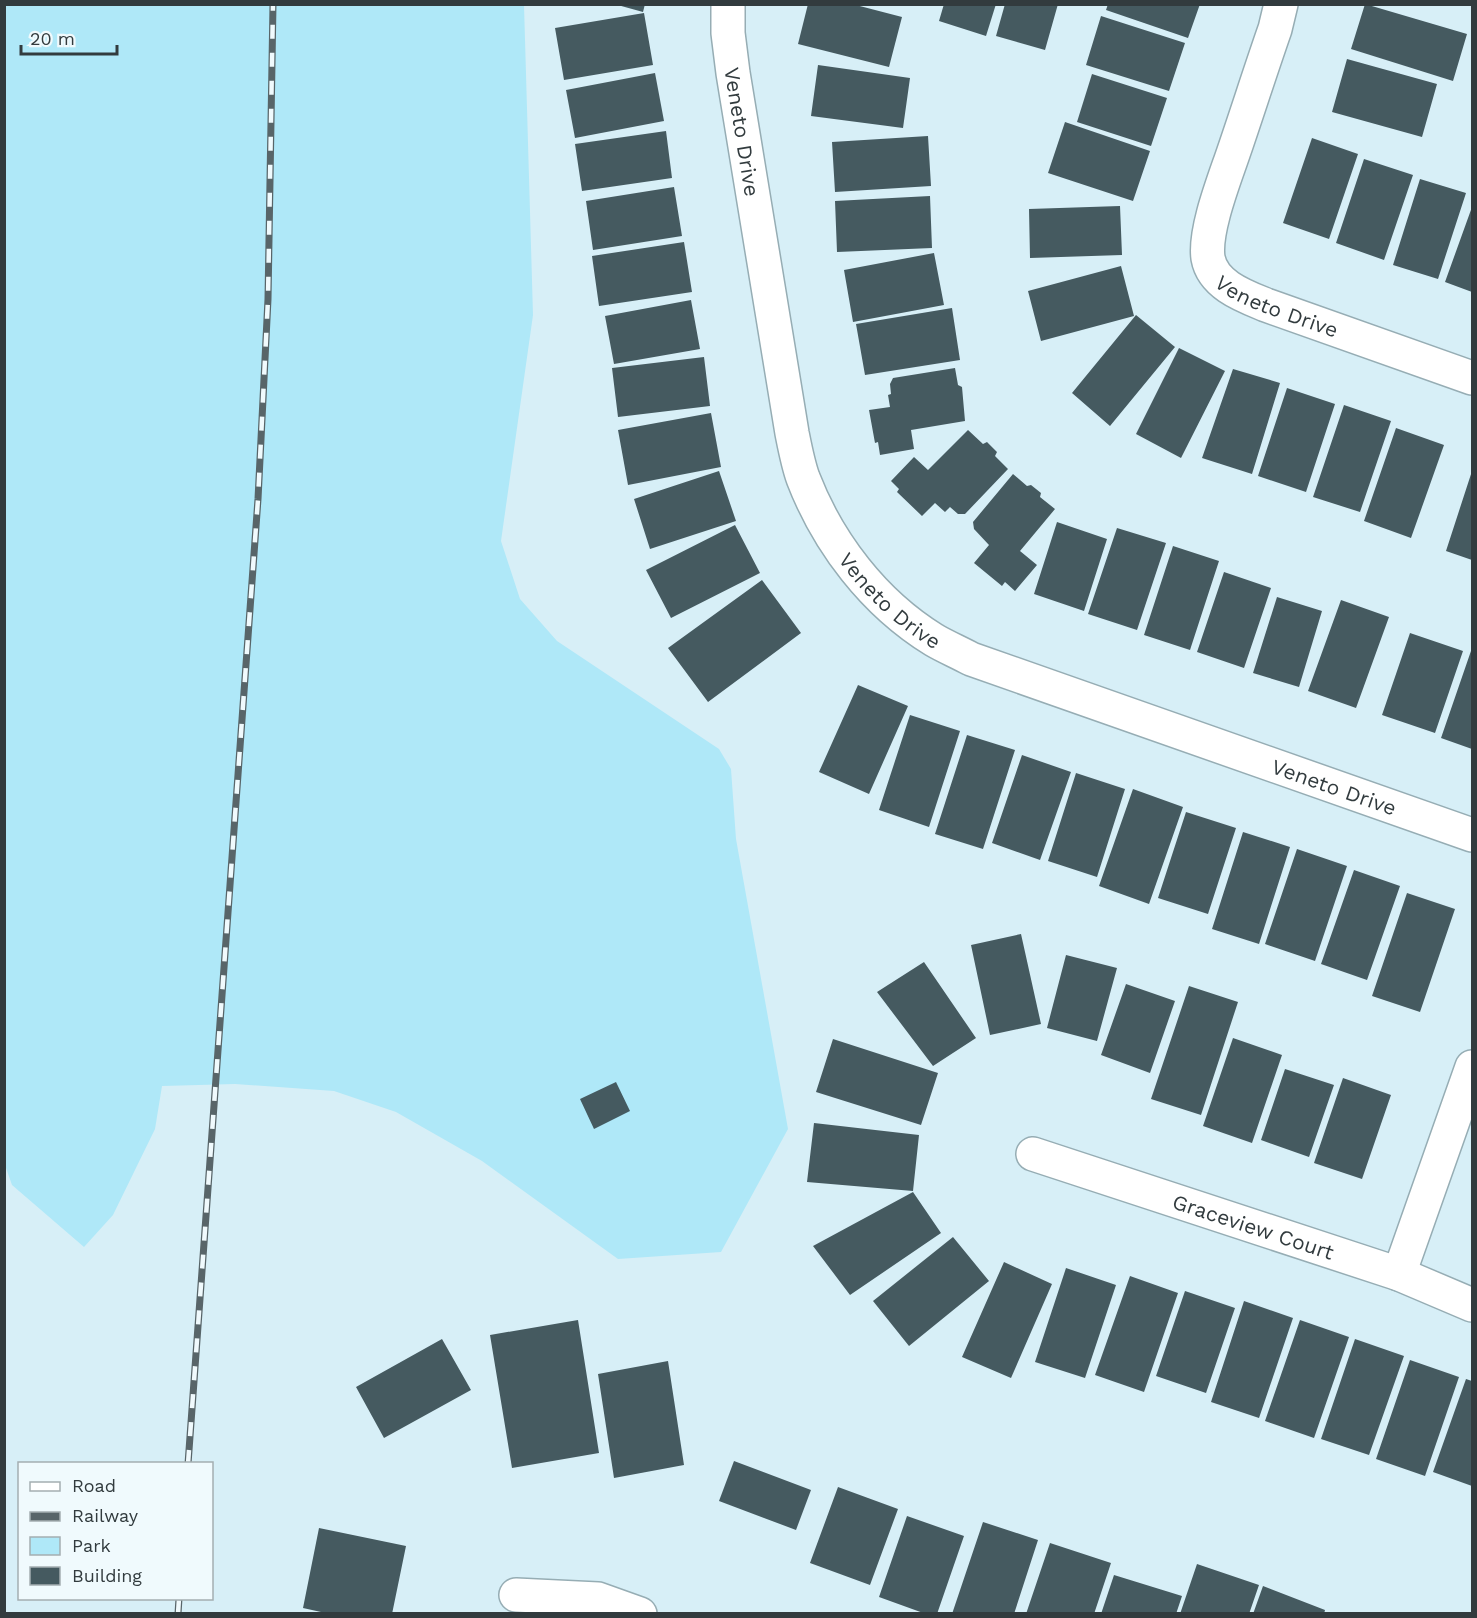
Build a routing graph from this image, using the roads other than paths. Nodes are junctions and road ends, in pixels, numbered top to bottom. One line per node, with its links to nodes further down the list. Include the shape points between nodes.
1 (728, 4): 4 (street, Veneto Drive, via 732,73 802,476 818,513 866,582 895,611 933,639 970,659)
2 (1281, 4): 3 (street, Veneto Drive, via 1209,235 1208,259 1213,269 1219,279 1238,293)
3 (1473, 378)
4 (1473, 835)
5 (1473, 1067): 7 (street)
6 (1033, 1154): 7 (street, Graceview Court)
7 (1399, 1274): 8 (street, Graceview Court)
8 (1473, 1305)
9 (516, 1595): 10 (street, via 598,1599)
10 (640, 1614)

